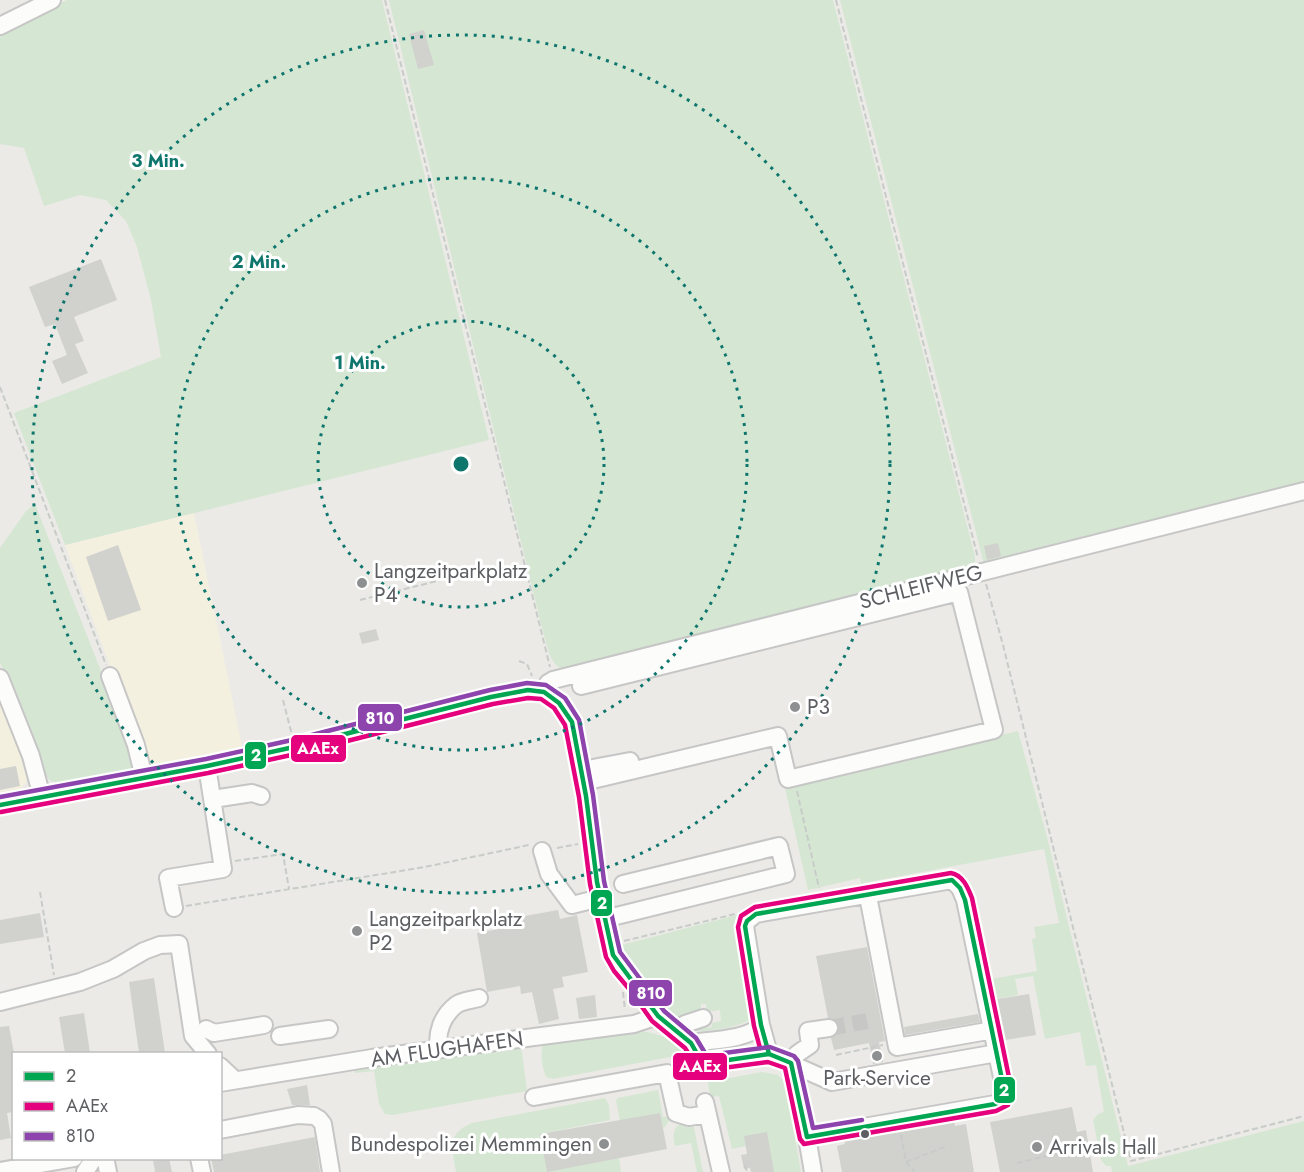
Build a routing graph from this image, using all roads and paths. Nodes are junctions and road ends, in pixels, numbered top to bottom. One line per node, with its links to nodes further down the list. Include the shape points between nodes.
1 (52, 0): 4 (street)
2 (385, 0): 14 (path)
3 (836, 0): 8 (path)
4 (0, 26)
5 (0, 387): 12 (path)
6 (1304, 491): 8 (street, SCHLEIFWEG)
7 (498, 566): 9 (path)
8 (982, 572): 14 (street, SCHLEIFWEG); 63 (path, via 1131,1161)
9 (360, 600)
10 (519, 662): 11 (path)
11 (531, 671)
12 (110, 676): 20 (street)
13 (0, 678): 23 (street)
14 (548, 686): 18 (street, SCHLEIFWEG); 19 (street, via 572,722)
15 (581, 686): 21 (street, via 959,592 994,730)
16 (283, 700): 17 (path)
17 (292, 735)
18 (207, 766): 20 (street, SCHLEIFWEG); 24 (street)
19 (583, 776): 21 (street, via 778,736 788,779); 26 (street)
20 (144, 778): 23 (street, SCHLEIFWEG)
21 (794, 778): 32 (path)
22 (261, 796): 24 (street, via 252,793)
23 (42, 797): 25 (street, SCHLEIFWEG)
24 (213, 799): 28 (street)
25 (0, 805)
26 (591, 841): 27 (path); 34 (street)
27 (537, 848): 30 (path); 34 (street, via 549,874 572,905)
28 (222, 863): 30 (path, via 283,854); 35 (street, via 223,869 168,878)
29 (623, 884): 37 (street, via 780,846 786,874)
30 (289, 889): 35 (path)
31 (40, 892): 39 (path)
32 (820, 893)
33 (868, 896): 45 (street, via 756,914 747,921); 49 (street, via 952,880 960,888 966,900); 49 (street, via 897,1047)
34 (600, 898): 37 (street)
35 (174, 908)
36 (737, 913): 38 (path)
37 (604, 919): 42 (street, via 616,961)
38 (616, 943)
39 (57, 988): 41 (street); 56 (street, via 113,969 160,945 179,944 193,1036)
40 (479, 999): 55 (street, via 457,1004 441,1022)
41 (0, 1002)
42 (658, 1016): 50 (street); 55 (street, AM FLUGHAFEN, via 634,1024)
43 (704, 1018): 50 (street)
44 (264, 1025): 47 (street, via 214,1033)
45 (761, 1025): 53 (street, via 745,1035); 58 (street)
46 (829, 1028): 60 (street, via 808,1031 810,1045)
47 (206, 1029)
48 (328, 1029): 51 (street)
49 (993, 1030): 57 (street)
50 (676, 1031): 53 (street)
51 (280, 1036)
52 (228, 1042): 56 (street)
53 (691, 1043): 58 (street, via 700,1059 708,1063)
54 (886, 1045): 59 (path)
55 (439, 1049): 61 (street, AM FLUGHAFEN)
56 (204, 1050)
57 (997, 1053): 60 (street, via 832,1082); 66 (street, via 1005,1094 995,1104)
58 (769, 1054): 60 (street)
59 (836, 1055)
60 (791, 1063): 66 (street)
61 (228, 1081)
62 (534, 1097): 77 (street, via 667,1073 676,1113 690,1117 706,1108)
63 (1304, 1116)
64 (222, 1130): 76 (street, via 298,1115 314,1116 323,1124)
65 (901, 1135): 70 (path)
66 (807, 1137): 79 (street)
67 (947, 1146): 70 (path)
68 (1065, 1158): 71 (path, via 1064,1152)
69 (63, 1160): 74 (street)
70 (906, 1162): 80 (path)
71 (1017, 1163)
72 (103, 1164): 75 (street)
73 (746, 1165): 78 (path)
74 (0, 1171)
75 (85, 1172)
76 (331, 1172)
77 (720, 1172)
78 (747, 1172)
79 (813, 1172)
80 (915, 1172)

